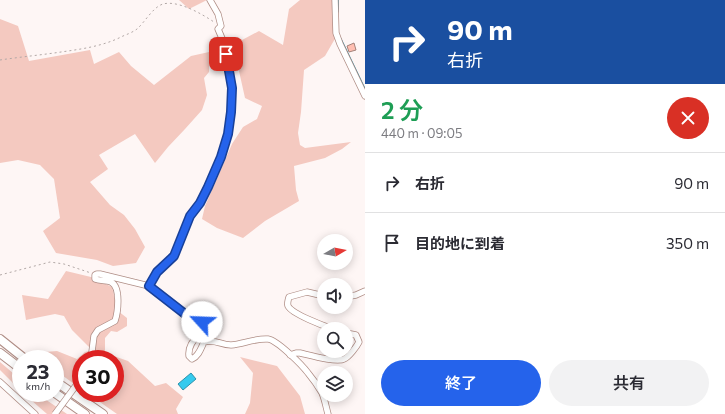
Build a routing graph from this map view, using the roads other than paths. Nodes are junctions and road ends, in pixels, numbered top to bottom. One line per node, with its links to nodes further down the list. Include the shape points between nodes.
1 (210, 0): 4 (street, via 218,14 221,26 218,29 224,43 232,88 228,134 208,187 190,216 174,256 157,272)
2 (335, 0): 3 (street, via 336,33)
3 (365, 96)
4 (149, 286): 12 (street, via 95,275 95,279 110,282 115,286 117,315 115,321 98,330 94,336); 15 (street, via 185,314 206,325 205,331 188,350 192,359 196,358 204,342 211,340 230,345 268,339)
5 (365, 291): 7 (street)
6 (317, 294): 8 (street, via 307,292 289,297 287,301 290,309)
7 (353, 296)
8 (317, 323)
9 (353, 334): 13 (street, via 359,342)
10 (0, 339): 11 (highway)
11 (14, 350)
12 (92, 350)
13 (353, 350)
14 (0, 353): 19 (highway)
15 (290, 355): 16 (street, via 300,353); 28 (street, via 316,383)
16 (317, 357)
17 (324, 358): 18 (street)
18 (346, 358)
19 (12, 362)
20 (0, 382): 24 (street)
21 (64, 387): 27 (highway)
22 (72, 390): 25 (street, bridge)
23 (64, 399): 26 (highway)
24 (35, 414)
25 (55, 414)
26 (86, 414)
27 (103, 414)
28 (328, 414)

